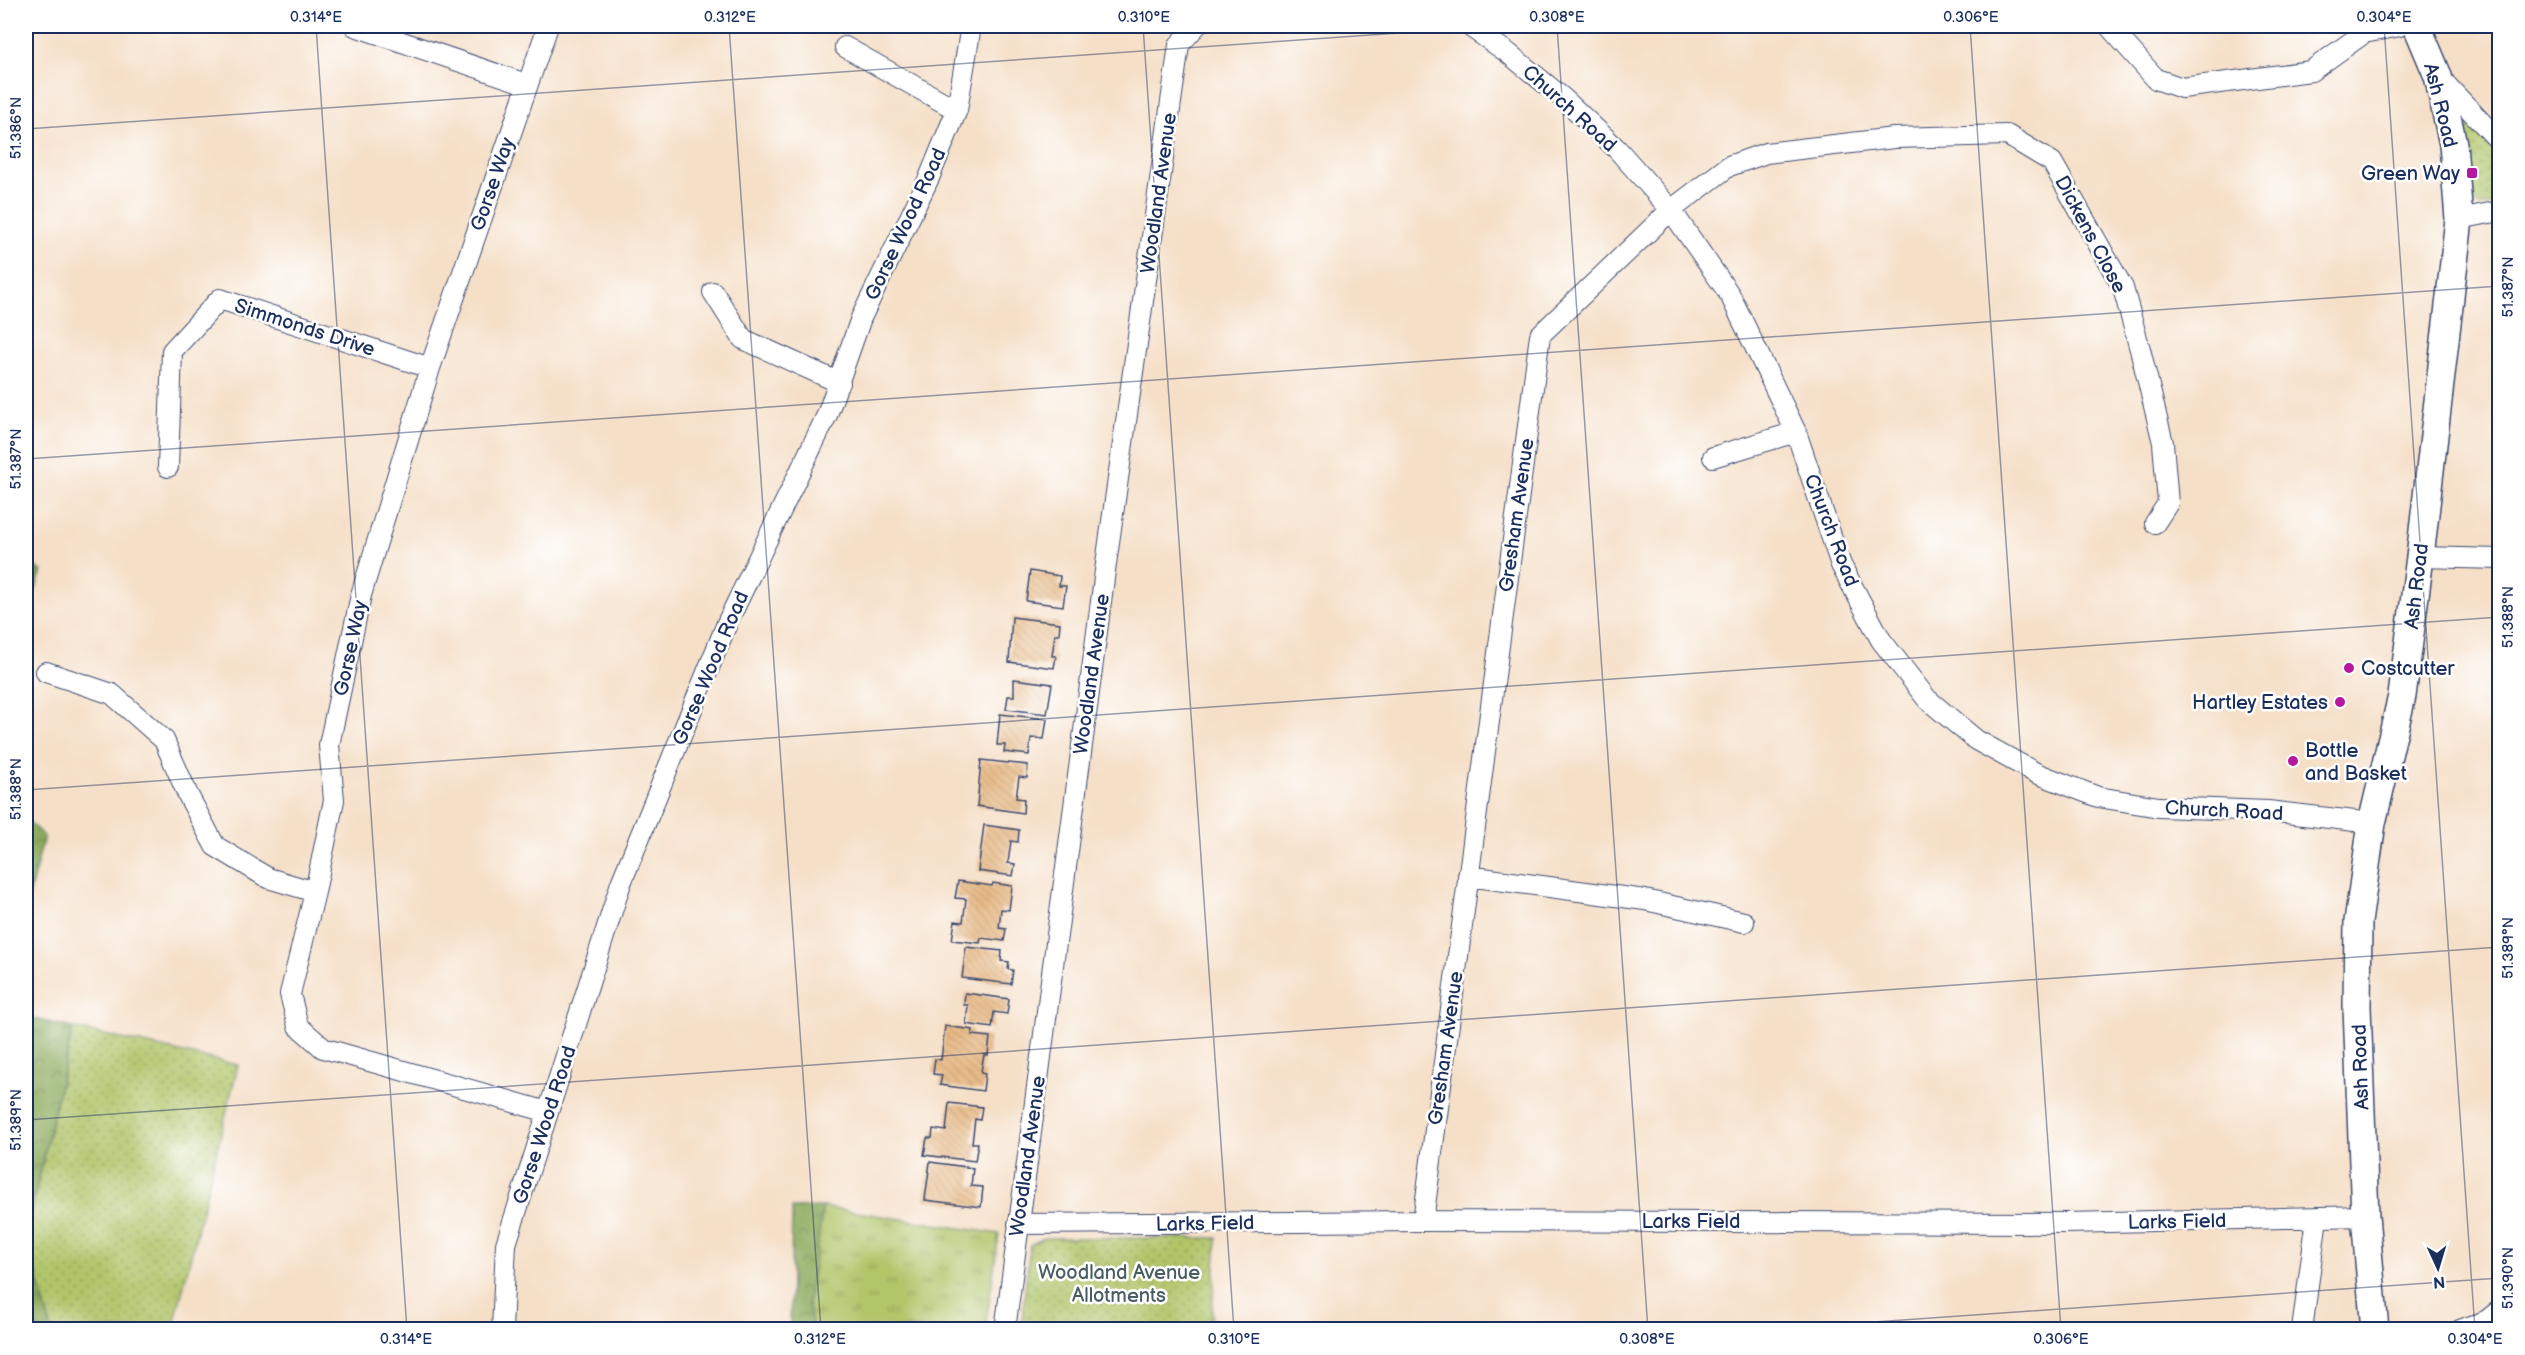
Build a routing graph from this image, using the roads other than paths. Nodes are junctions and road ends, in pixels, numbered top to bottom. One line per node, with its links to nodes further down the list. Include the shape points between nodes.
1 (355, 26): 11 (street)
2 (548, 26): 11 (street, Gorse Way)
3 (971, 26): 12 (street, Gorse Wood Road)
4 (1196, 26): 35 (street, Woodland Avenue, via 1179,45)
5 (1469, 26): 14 (street, Church Road, via 1564,99 1617,149)
6 (2109, 26): 7 (street, via 2156,80 2182,88 2311,71 2364,33)
7 (2400, 26)
8 (2417, 26): 10 (street, Ash Road)
9 (845, 47): 12 (street)
10 (2438, 76): 13 (street); 16 (street, Ash Road, via 2455,162)
11 (526, 84): 18 (street, Gorse Way)
12 (957, 110): 19 (street, Gorse Wood Road, via 929,178 861,318)
13 (2499, 142)
14 (1671, 210): 20 (street, Church Road, via 1730,295); 23 (street, Dickens Close, via 1730,166 1766,153 1894,138 2007,135 2052,162 2123,288 2142,353 2163,443 2168,493 2168,503); 28 (street, Gresham Avenue, via 1540,335)
15 (2499, 211): 16 (street)
16 (2459, 219): 24 (street, Ash Road)
17 (713, 292): 19 (street, via 743,339)
18 (430, 368): 22 (street, Simmonds Drive, via 220,299 172,351); 29 (street, Gorse Way, via 361,595 329,745 334,800)
19 (840, 383): 31 (street, Gorse Wood Road, via 728,621 621,883)
20 (1796, 432): 21 (street); 27 (street, Church Road, via 1841,565 1881,640 1927,699 1976,740 2036,773 2098,797 2159,807 2268,811)
21 (1713, 457)
22 (168, 467)
23 (2155, 523)
24 (2421, 557): 25 (street); 27 (street, Ash Road, via 2402,696)
25 (2499, 559)
26 (46, 672): 29 (street, via 112,694 164,740 215,846 268,878)
27 (2372, 823): 32 (street, Ash Road, via 2358,922 2357,1007)
28 (1468, 876): 30 (street, via 1645,900); 34 (street, Gresham Avenue)
29 (315, 892): 31 (street, Gorse Way, via 290,994 298,1026 322,1048)
30 (1744, 922)
31 (548, 1112): 37 (street, Gorse Wood Road, via 506,1244)
32 (2365, 1216): 33 (street, Larks Field); 40 (street, Ash Road)
33 (2317, 1218): 34 (street, Larks Field, via 2066,1223); 39 (street)
34 (1423, 1221): 35 (street, Larks Field)
35 (1018, 1224): 38 (street, Woodland Avenue)
36 (2499, 1310): 41 (street, via 2486,1321)
37 (502, 1329)
38 (1005, 1329)
39 (2302, 1329)
40 (2375, 1329)
41 (2460, 1329)

